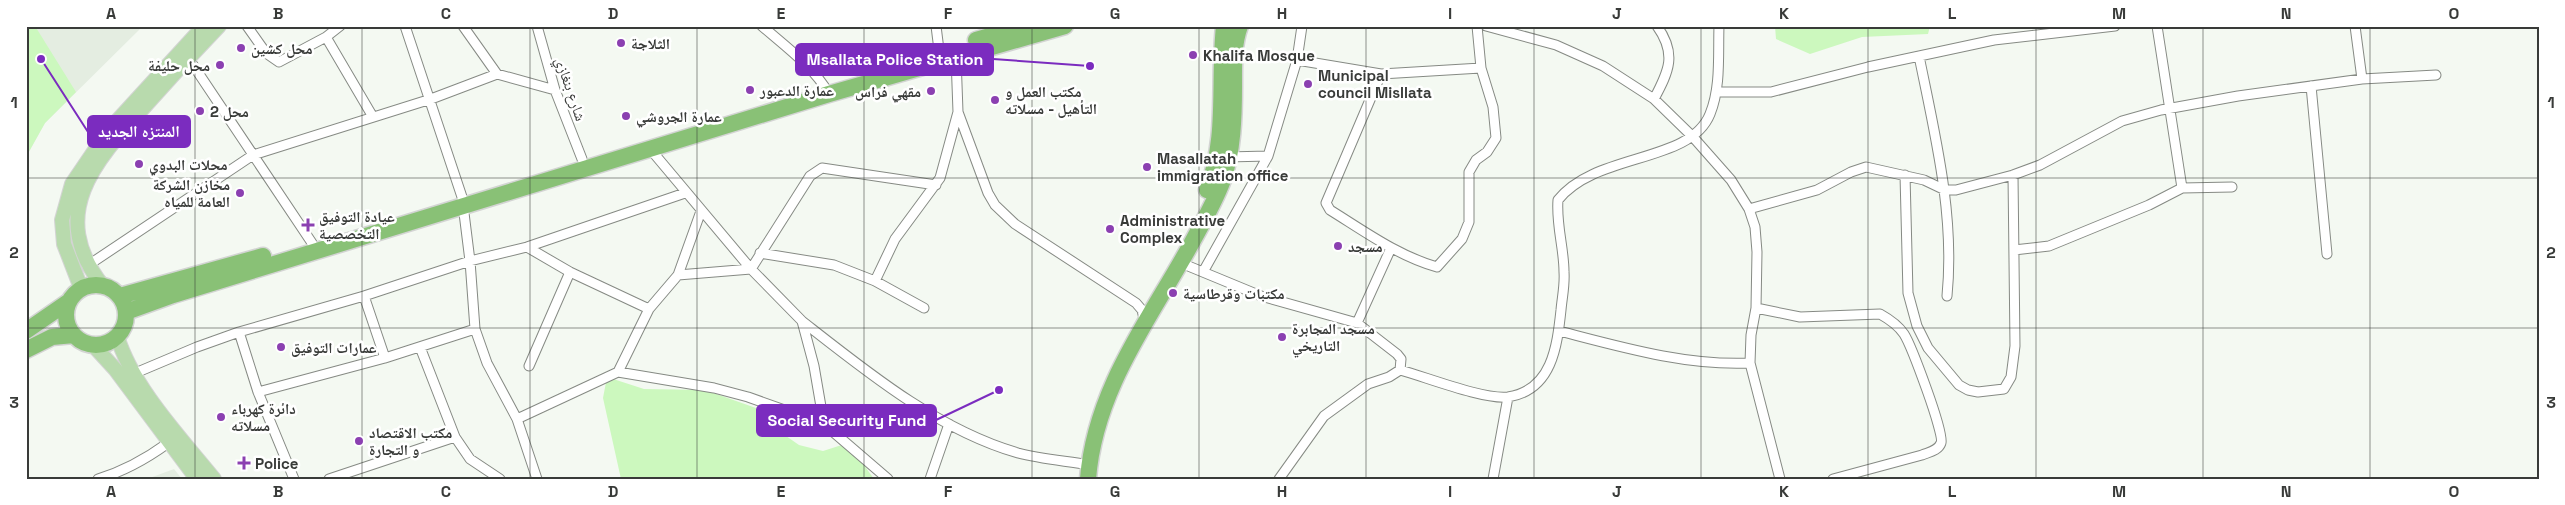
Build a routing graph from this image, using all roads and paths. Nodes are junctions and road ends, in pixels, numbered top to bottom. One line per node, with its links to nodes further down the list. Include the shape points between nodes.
1 (204, 26): 26 (main road)
2 (219, 26): 26 (main road)
3 (247, 26): 24 (street, via 266,53 279,62)
4 (340, 26): 24 (street)
5 (406, 26): 40 (street)
6 (463, 26): 31 (street)
7 (537, 26): 36 (street, شارع بنغازي)
8 (762, 26): 37 (street, via 787,47)
9 (936, 26): 25 (street)
10 (1065, 26): 22 (highway)
11 (1224, 26): 49 (highway, via 1220,136)
12 (1240, 26): 49 (highway, via 1235,45 1234,120)
13 (1302, 26): 29 (street)
14 (1476, 26): 30 (street)
15 (1486, 26): 23 (street)
16 (1657, 26): 39 (street, via 1670,51 1666,77)
17 (1719, 26): 38 (street)
18 (2115, 26): 21 (street)
19 (2157, 26): 42 (street)
20 (2355, 26): 34 (street)
21 (2083, 28): 27 (street, via 1994,40)
22 (1029, 29): 25 (highway); 28 (highway)
23 (1523, 31): 39 (street, via 1603,66)
24 (326, 37): 44 (street)
25 (939, 50): 37 (highway)
26 (186, 53): 41 (main road); 47 (street)
27 (1919, 56): 38 (street, via 1778,91); 56 (street)
28 (956, 57): 37 (highway); 43 (street)
29 (1297, 60): 32 (street); 48 (street)
30 (1481, 68): 32 (street); 63 (street, via 1494,107 1496,138 1469,172 1469,222 1462,239 1437,267)
31 (496, 74): 36 (street); 40 (street)
32 (1381, 74): 63 (street, via 1326,203 1330,210)
33 (2436, 75): 34 (street)
34 (2362, 79): 35 (street)
35 (2311, 86): 42 (street); 66 (street)
36 (555, 90): 50 (street, شارع بنغازي)
37 (827, 90): 46 (highway); 50 (highway)
38 (1716, 92): 45 (street, via 1710,114)
39 (1654, 98): 45 (street)
40 (431, 99): 44 (street); 58 (street)
41 (140, 105): 69 (main road, via 96,164 83,190 78,232); 76 (main road, via 108,131 72,184 62,220 64,244)
42 (2170, 109): 52 (street, via 2122,121 2056,157); 55 (street)
43 (958, 112): 53 (street); 85 (street, via 995,205 1015,224 1128,297)
44 (373, 117): 47 (street)
45 (1693, 137): 59 (street, via 1732,180); 90 (street, via 1673,148 1597,171 1558,200 1564,274)
46 (651, 150): 57 (street); 58 (highway)
47 (253, 155): 61 (street); 69 (street)
48 (1268, 156): 49 (street); 72 (street)
49 (1223, 158): 68 (highway, via 1218,194); 85 (highway)
50 (582, 159): 58 (highway)
51 (1905, 174): 56 (street); 59 (street, via 1866,167 1816,190); 64 (street, via 1910,307 1928,348 1948,375 1968,390 2002,390 2011,377 2015,346)
52 (2013, 175): 56 (street); 64 (street)
53 (936, 186): 65 (street, via 822,168 810,176); 74 (street, via 894,240)
54 (2232, 186): 55 (street)
55 (2182, 188): 64 (street, via 2049,246)
56 (1945, 190): 79 (street, via 1950,251)
57 (686, 193): 60 (street); 62 (street)
58 (463, 201): 61 (highway); 67 (street); 84 (highway)
59 (1749, 209): 82 (street, via 1755,227 1757,252)
60 (701, 211): 70 (street); 73 (street)
61 (312, 243): 77 (highway)
62 (527, 247): 67 (street); 71 (street)
63 (1391, 248): 87 (street)
64 (2014, 250)
65 (760, 253): 70 (street); 74 (street, via 834,265)
66 (2327, 254)
67 (470, 261): 78 (street); 88 (street)
68 (1182, 263): 72 (street); 85 (highway)
69 (87, 266): 75 (main road)
70 (751, 269): 73 (street); 86 (street)
71 (570, 272): 83 (street); 99 (street)
72 (1203, 272): 87 (street, via 1261,296)
73 (678, 275): 83 (street)
74 (875, 281): 81 (street)
75 (102, 285): 76 (highway); 77 (highway)
76 (81, 288): 80 (highway)
77 (120, 296): 84 (highway)
78 (364, 296): 91 (street); 97 (street)
79 (1947, 296)
80 (68, 302): 89 (highway); 92 (highway, via 68,325)
81 (924, 308)
82 (1756, 308): 98 (street); 123 (street, via 1800,317 1880,314 1904,333 1911,348 1937,418 1941,445 1922,455)
83 (649, 309): 101 (street)
84 (126, 312): 93 (highway, via 123,329)
85 (1144, 317): 110 (highway, via 1104,376 1092,405)
86 (802, 321): 106 (street); 107 (street, via 863,368)
87 (1357, 323): 100 (street, via 1397,354)
88 (474, 329): 95 (street); 105 (street, via 487,363)
89 (26, 331)
90 (1559, 331): 98 (street, via 1673,357 1722,364); 104 (street, via 1552,364 1540,380)
91 (239, 332): 102 (street); 103 (street)
92 (74, 335): 94 (highway); 96 (highway, via 52,337)
93 (117, 336): 94 (highway); 102 (main road)
94 (93, 345): 109 (main road, via 115,369)
95 (420, 347): 97 (street); 108 (street)
96 (26, 350)
97 (385, 358): 103 (street)
98 (1750, 363): 122 (street)
99 (528, 366)
100 (1400, 370): 104 (street, via 1490,396); 120 (street, via 1368,384 1324,416)
101 (618, 372): 105 (street); 106 (street, via 714,388)
102 (133, 374): 113 (main road)
103 (258, 392): 114 (street)
104 (1508, 397): 121 (street)
105 (518, 419): 117 (street)
106 (824, 424): 118 (street)
107 (949, 424): 110 (street, via 988,442); 119 (street)
108 (455, 437): 115 (street); 116 (street, via 470,459)
109 (168, 443): 111 (street, via 144,461); 112 (main road)
110 (1084, 472)
111 (98, 479)
112 (197, 479)
113 (214, 479)
114 (294, 479)
115 (329, 479)
116 (500, 479)
117 (537, 479)
118 (888, 479)
119 (930, 479)
120 (1279, 479)
121 (1493, 479)
122 (1780, 479)
123 (1833, 479)

